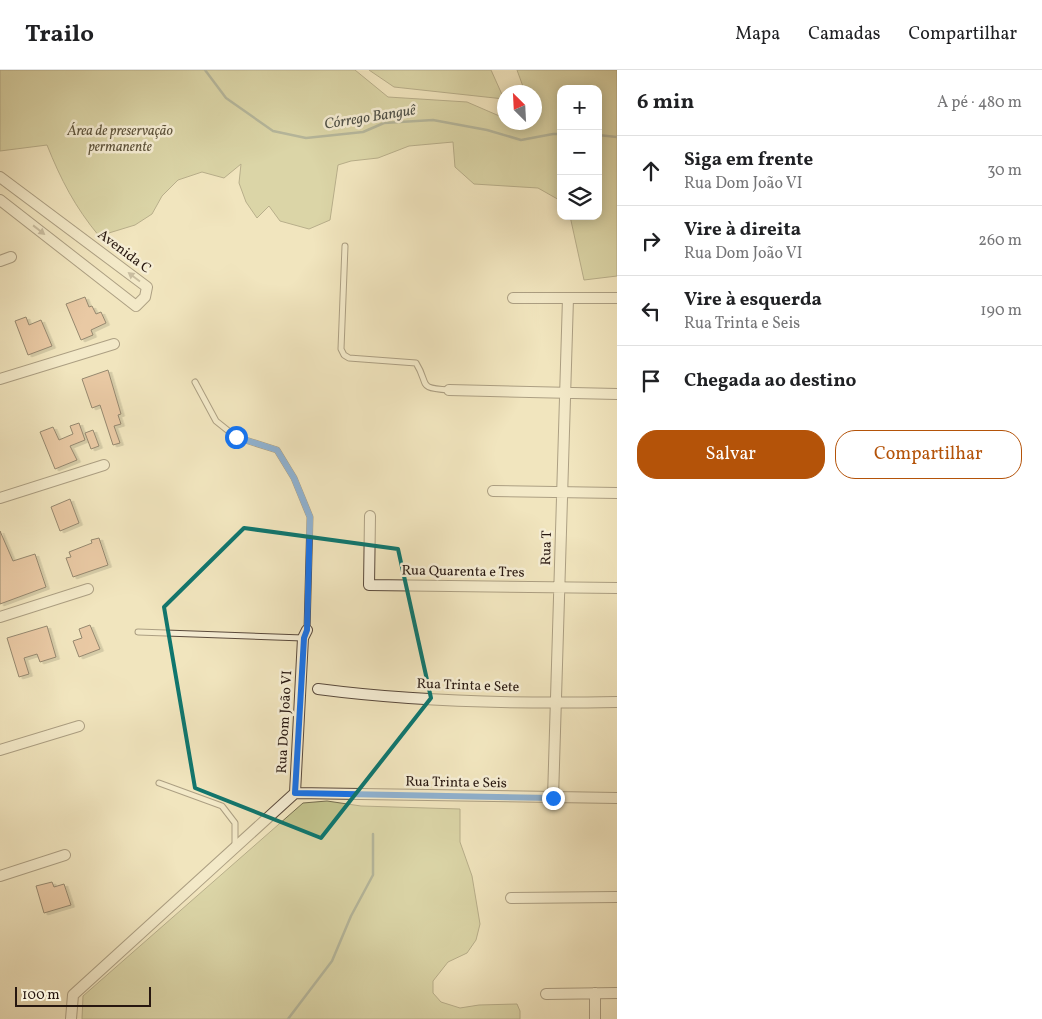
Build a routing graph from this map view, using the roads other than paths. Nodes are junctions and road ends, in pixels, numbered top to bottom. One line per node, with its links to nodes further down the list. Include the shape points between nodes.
1 (0, 177): 2 (street, Avenida C, one-way to 1, via 136,306 145,298 147,286)
2 (0, 200)
3 (345, 246): 12 (lane, via 341,349 344,355 416,363 425,386)
4 (11, 257): 5 (street)
5 (0, 261)
6 (513, 298): 7 (street)
7 (568, 298): 8 (street); 13 (street, Rua T)
8 (617, 298)
9 (114, 344): 10 (street)
10 (0, 379)
11 (196, 382): 26 (lane, Rua Dom João VI, via 216,421 236,437 277,450 294,478 310,517)
12 (449, 390): 13 (street)
13 (565, 392): 14 (street); 17 (street, Rua T)
14 (617, 394)
15 (104, 465): 19 (street)
16 (493, 491): 17 (street)
17 (562, 492): 18 (street); 21 (street, Rua T)
18 (617, 493)
19 (0, 498)
20 (370, 516): 21 (street, Rua Quarenta e Tres, via 369,585)
21 (559, 588): 22 (street, Rua Quarenta e Tres); 29 (street, Rua T)
22 (617, 588)
23 (88, 589): 24 (street)
24 (0, 617)
25 (138, 632): 26 (lane)
26 (305, 634): 33 (street, Rua Dom João VI)
27 (318, 689): 29 (street, Rua Trinta e Sete, via 374,696)
28 (617, 702): 29 (street, Rua Trinta e Sete)
29 (556, 703): 34 (street, Rua T)
30 (79, 726): 31 (street)
31 (0, 750)
32 (160, 783): 36 (lane, via 222,806 235,823)
33 (295, 793): 34 (street, Rua Trinta e Seis); 36 (street, Rua Dom João VI)
34 (553, 798): 35 (street, Rua Trinta e Seis)
35 (617, 798)
36 (236, 848): 44 (street, Rua Dom João VI, via 73,995)
37 (65, 855): 38 (street)
38 (0, 876)
39 (617, 897): 40 (street)
40 (511, 898)
41 (595, 993): 42 (street); 43 (street); 45 (street)
42 (617, 993)
43 (546, 994)
44 (71, 1019)
45 (595, 1019)

